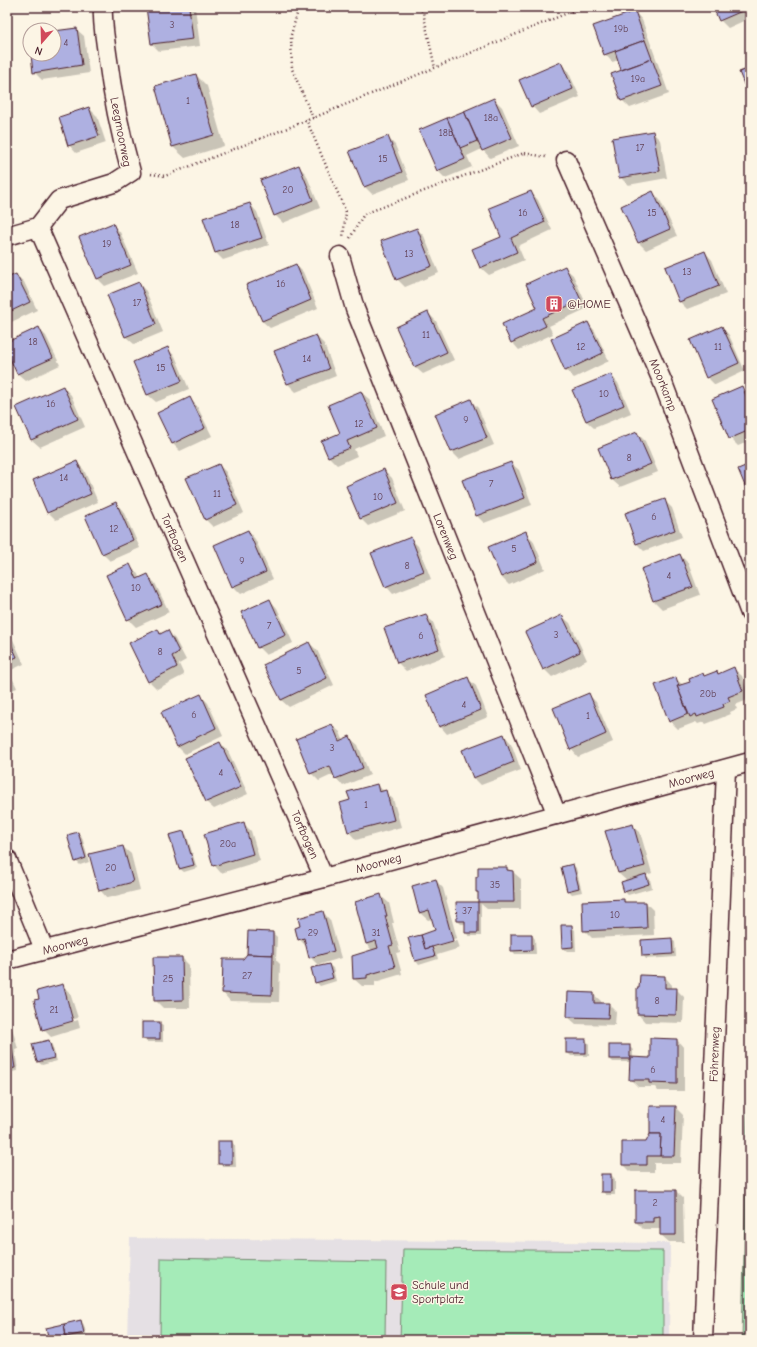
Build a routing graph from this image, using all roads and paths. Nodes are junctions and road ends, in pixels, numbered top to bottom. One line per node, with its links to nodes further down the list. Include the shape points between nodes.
1 (103, 7): 9 (street, Leegmoorweg, via 109,68 120,130)
2 (300, 7): 6 (path, via 291,35 292,69)
3 (419, 7): 5 (path, via 423,12)
4 (582, 7): 5 (path)
5 (434, 68): 6 (path)
6 (313, 118): 7 (path)
7 (306, 119): 9 (path, via 165,176); 12 (path, via 346,212)
8 (566, 160): 12 (path, via 524,153 364,214); 13 (street, Moorkamp, via 663,383)
9 (131, 172): 10 (street, Leegmoorweg, via 114,183 59,200)
10 (38, 227): 11 (street); 18 (street, Torfbogen)
11 (7, 236)
12 (340, 256): 16 (street, Lorenweg, via 355,309)
13 (750, 613)
14 (750, 762): 15 (street, Moorweg)
15 (726, 768): 16 (street, Moorweg); 21 (street, Föhrenweg)
16 (557, 815): 18 (street, Moorweg)
17 (7, 859): 19 (street)
18 (324, 878): 19 (street, Moorweg)
19 (44, 949): 20 (street, Moorweg)
20 (7, 960)
21 (703, 1340)

